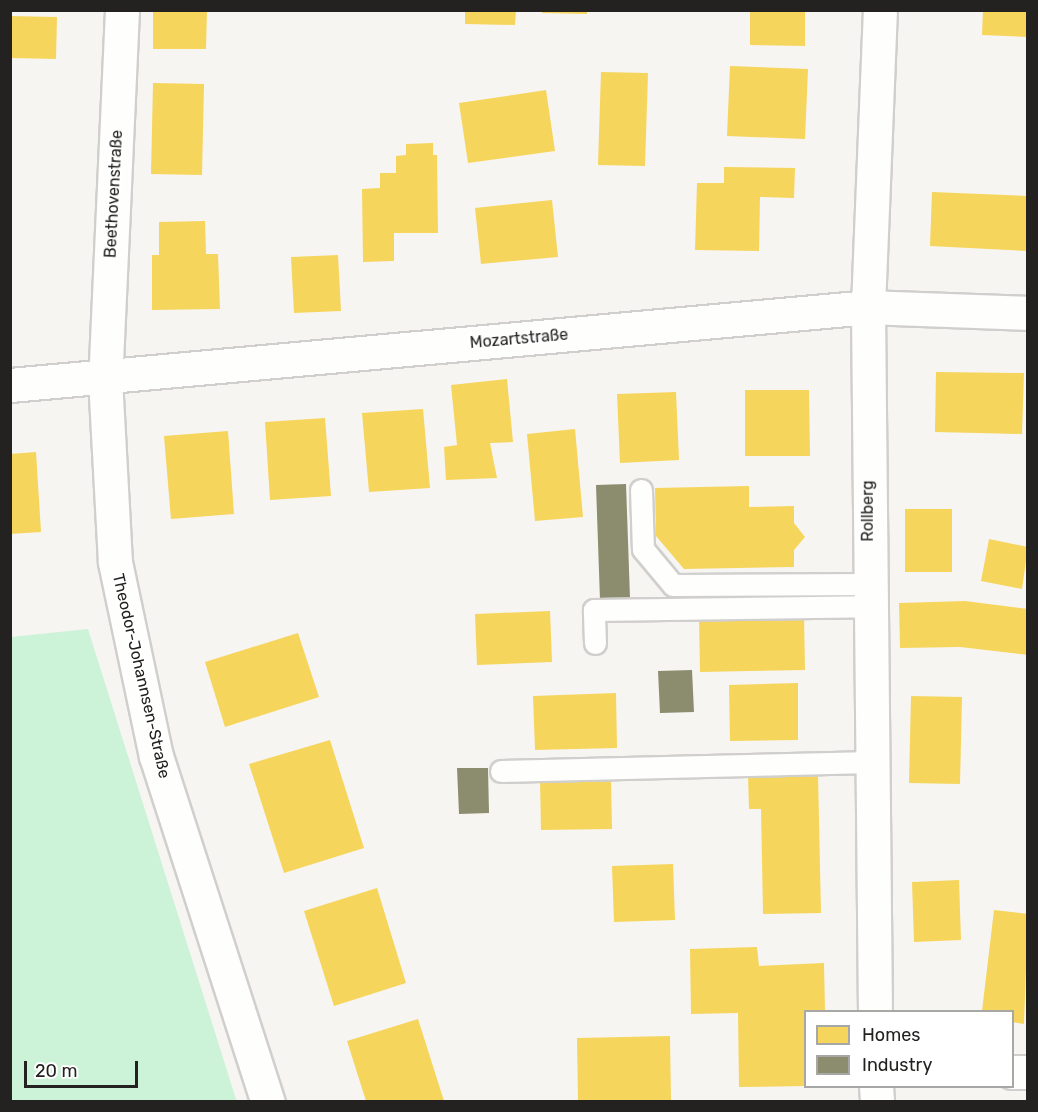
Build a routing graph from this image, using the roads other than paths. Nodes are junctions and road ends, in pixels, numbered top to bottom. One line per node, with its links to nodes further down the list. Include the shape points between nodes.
1 (122, 10): 5 (street, Beethovenstraße)
2 (880, 10): 3 (street, Rollberg)
3 (868, 307): 4 (street, Mozartstraße); 5 (street, Mozartstraße); 8 (street, Rollberg)
4 (1028, 313)
5 (105, 378): 6 (street, Mozartstraße); 13 (street, Theodor-Johannsen-Straße, via 116,562 156,756)
6 (10, 385)
7 (640, 490): 8 (lane, via 643,549 673,585)
8 (869, 595): 9 (lane, via 594,610); 10 (street, Rollberg)
9 (595, 643)
10 (871, 762): 11 (lane); 12 (street, Rollberg)
11 (501, 771)
12 (874, 1010)
13 (268, 1101)

